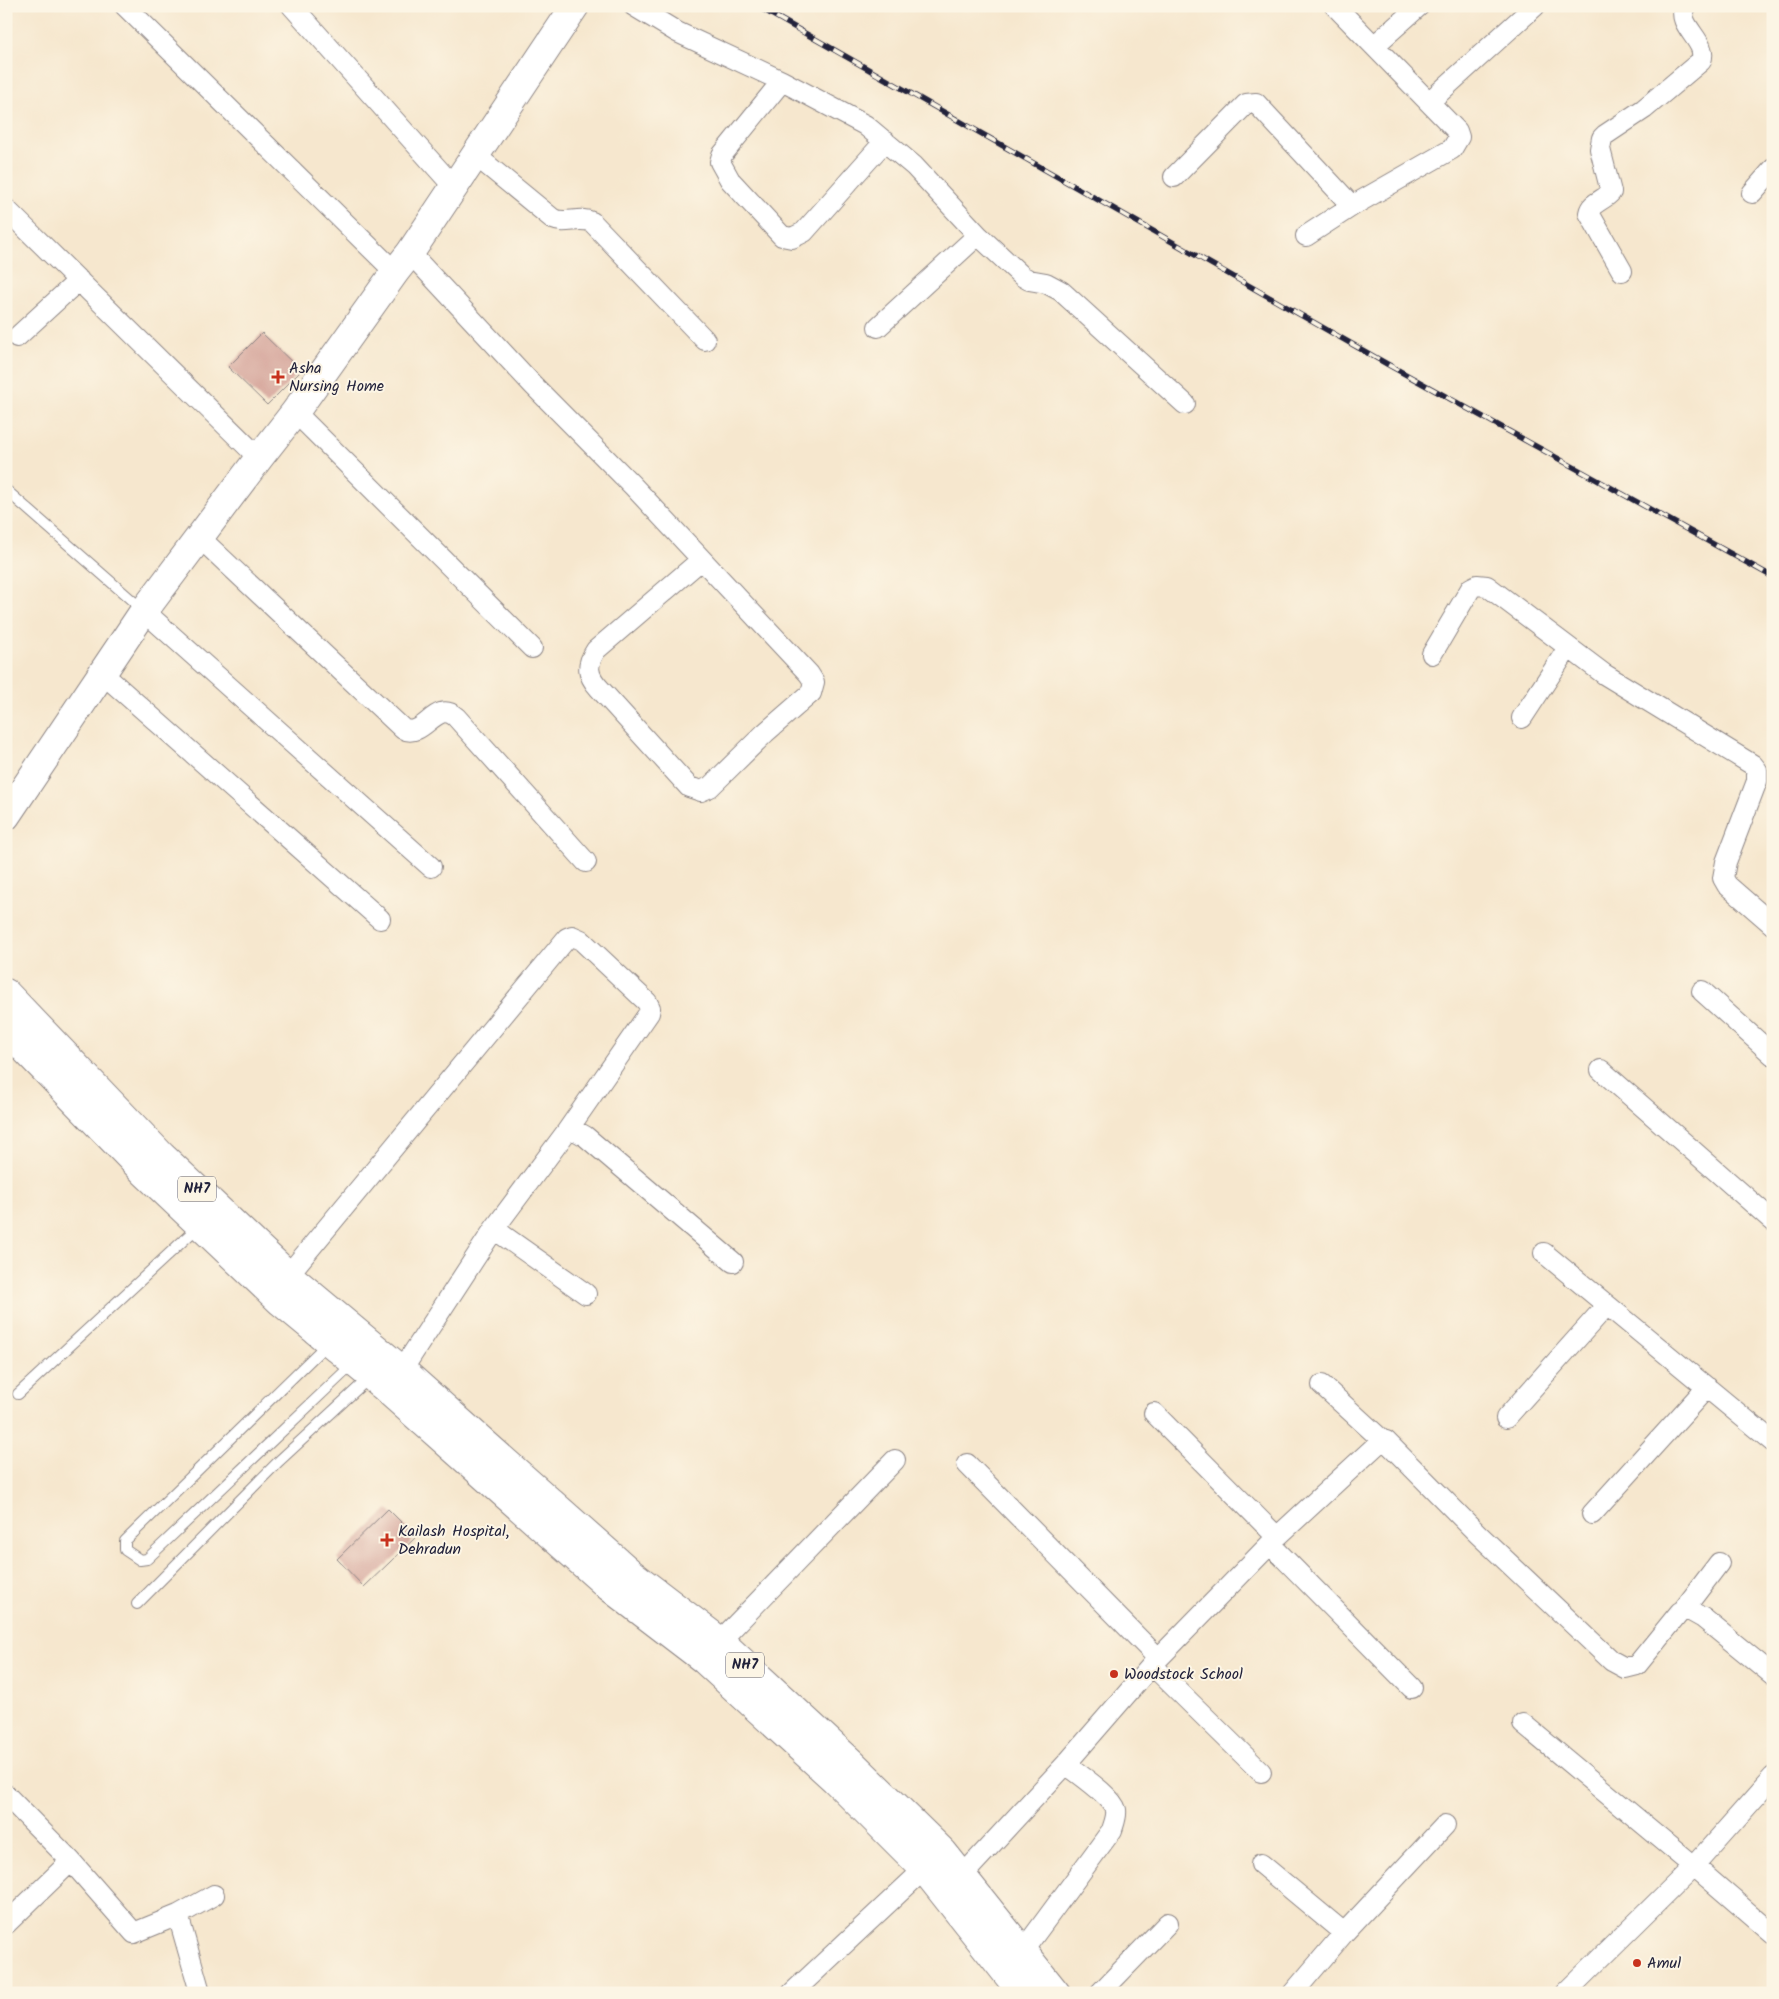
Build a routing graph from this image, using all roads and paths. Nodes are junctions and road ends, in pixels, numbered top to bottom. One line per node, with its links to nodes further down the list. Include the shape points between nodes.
1 (125, 6): 22 (street)
2 (292, 6): 16 (street)
3 (575, 6): 13 (main road)
4 (634, 6): 10 (street, via 708,48)
5 (1335, 6): 9 (street)
6 (1419, 6): 9 (street)
7 (1535, 6): 11 (street)
8 (1685, 6): 23 (street, via 1682,14 1702,50 1701,61 1644,109 1605,135 1601,143 1611,192 1591,206 1589,213)
9 (1374, 46): 11 (street)
10 (782, 81): 12 (street, via 853,118); 12 (street, via 722,155 720,162 730,180 782,236 792,238 804,232)
11 (1429, 102): 18 (street, via 1457,131 1458,142 1452,149)
12 (886, 141): 20 (street, via 914,166)
13 (475, 155): 16 (main road); 27 (street, via 553,219 592,222)
14 (1773, 169): 17 (street)
15 (1174, 177): 18 (street, via 1246,104 1256,103)
16 (454, 187): 22 (main road)
17 (1752, 193)
18 (1352, 206): 21 (street)
19 (6, 209): 24 (street)
20 (978, 235): 25 (street); 28 (street, via 1022,276 1061,291)
21 (1306, 236)
22 (402, 263): 29 (main road); 33 (street, via 533,385 634,486)
23 (1622, 271)
24 (79, 280): 26 (street); 30 (street)
25 (878, 327)
26 (17, 338)
27 (705, 340)
28 (1185, 404)
29 (295, 412): 30 (main road); 35 (street)
30 (259, 458): 32 (main road)
31 (6, 490): 34 (lane)
32 (198, 537): 34 (main road); 42 (street, via 404,730 418,729 438,713 452,713)
33 (701, 560): 33 (street, via 803,666 814,682 811,693 710,787 701,791 689,787 593,681 588,666 596,650)
34 (144, 611): 38 (main road); 43 (street)
35 (532, 648)
36 (1568, 648): 37 (street, via 1487,586 1477,585 1471,588); 39 (street); 40 (street, via 1604,674)
37 (1432, 654)
38 (103, 674): 41 (main road); 44 (street)
39 (1522, 718)
40 (1765, 771): 45 (street, via 1757,781 1723,878)
41 (6, 816)
42 (586, 862)
43 (431, 867)
44 (380, 919)
45 (1773, 925)
46 (1702, 991): 49 (street)
47 (6, 993): 57 (main road, NH7, via 162,1156)
48 (6, 1030): 53 (main road, NH7)
49 (1773, 1055)
50 (1601, 1070): 52 (street)
51 (567, 1131): 54 (street); 56 (street, via 585,1136); 57 (street, via 650,1008 581,940 572,936 567,938)
52 (1773, 1221)
53 (200, 1225): 60 (main road, NH7, via 281,1302); 64 (lane)
54 (494, 1229): 58 (street); 61 (street)
55 (1544, 1253): 59 (street)
56 (733, 1262)
57 (288, 1275): 61 (main road, NH7)
58 (586, 1294)
59 (1607, 1305): 63 (street); 66 (street)
60 (329, 1342): 61 (main road, NH7); 61 (lane, via 125,1541 125,1550 140,1560 147,1559)
61 (378, 1374): 74 (lane, via 279,1461); 76 (main road, NH7); 87 (main road, NH7, via 609,1587 703,1659 835,1780)
62 (1322, 1385): 67 (street)
63 (1707, 1387): 68 (street); 71 (street)
64 (18, 1394)
65 (1154, 1413): 72 (street)
66 (1506, 1418)
67 (1382, 1440): 72 (street); 75 (street, via 1618,1665 1625,1668 1637,1665)
68 (1773, 1442)
69 (895, 1460): 76 (street)
70 (967, 1464): 77 (street)
71 (1592, 1514)
72 (1274, 1541): 77 (street); 79 (street)
73 (1719, 1564): 75 (street)
74 (137, 1604)
75 (1684, 1609): 78 (street, via 1694,1611)
76 (720, 1642): 87 (main road, NH7, via 851,1762)
77 (1155, 1661): 81 (street); 82 (street)
78 (1773, 1675)
79 (1412, 1688)
80 (1523, 1724): 89 (street)
81 (1066, 1764): 90 (street); 97 (street, via 1110,1800 1116,1810 1116,1818 1112,1830)
82 (1261, 1772)
83 (1773, 1778): 89 (street)
84 (6, 1795): 86 (street)
85 (1445, 1825): 95 (street)
86 (71, 1861): 92 (street, via 134,1933); 94 (street)
87 (934, 1861): 90 (main road, NH7); 99 (street); 100 (main road, NH7)
88 (1261, 1864): 95 (street)
89 (1694, 1866): 96 (street); 104 (street)
90 (962, 1875): 97 (main road, NH7)
91 (214, 1895): 92 (street)
92 (178, 1915): 98 (street)
93 (1168, 1923): 102 (street)
94 (6, 1924)
95 (1344, 1933): 103 (street)
96 (1773, 1934)
97 (1022, 1952): 101 (main road, NH7)
98 (200, 1992)
99 (792, 1993)
100 (1022, 1993)
101 (1056, 1993)
102 (1100, 1993)
103 (1293, 1993)
104 (1565, 1993)

